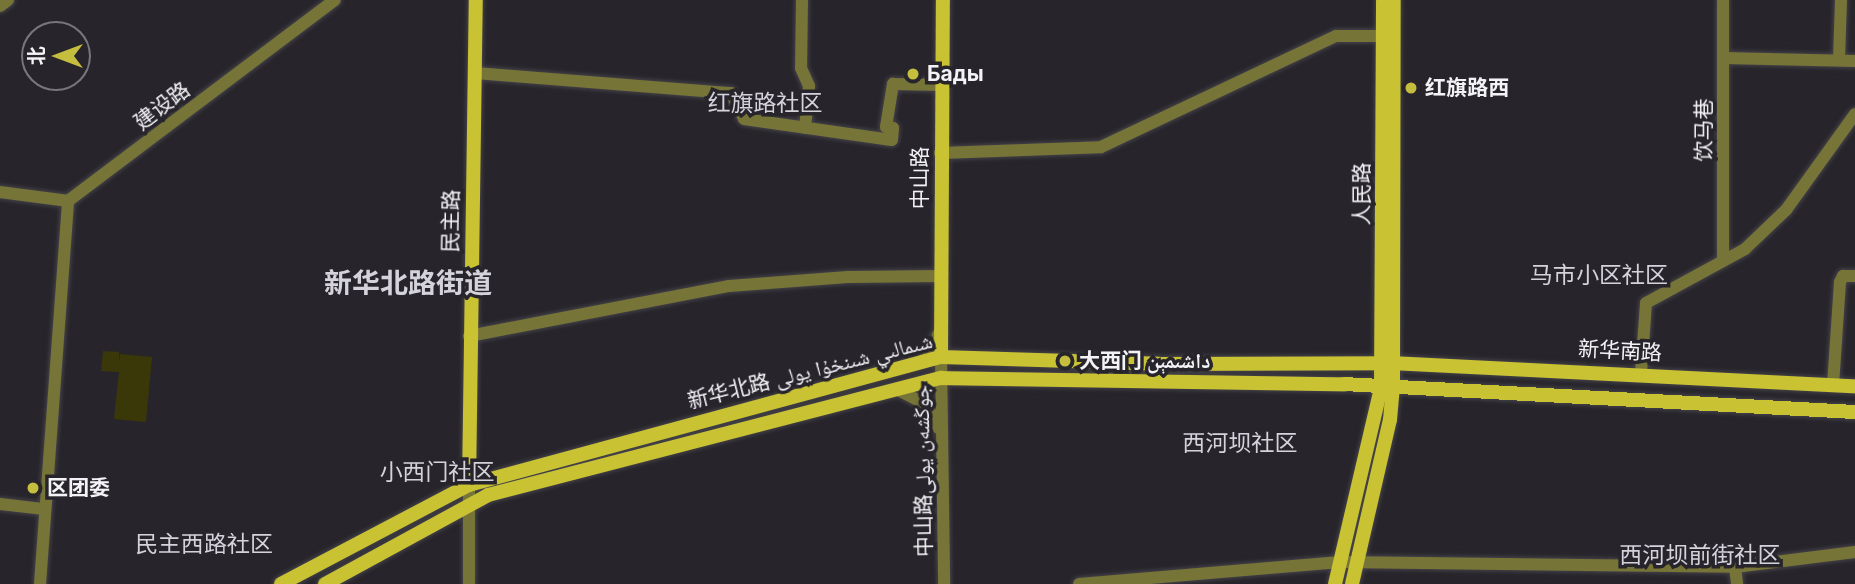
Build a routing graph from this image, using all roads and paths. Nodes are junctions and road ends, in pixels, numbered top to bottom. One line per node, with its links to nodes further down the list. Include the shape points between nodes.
1 (8, 0): 10 (street)
2 (335, 0): 21 (street, 建设路)
3 (476, 0): 15 (main road, 民主路)
4 (802, 0): 18 (street, via 801,68 809,86)
5 (943, 0): 16 (main road, 中山路)
6 (1383, 0): 11 (main road, 人民路)
7 (1394, 0): 29 (main road, 人民路)
8 (1723, 0): 12 (street, 饮马巷)
9 (1841, 0): 13 (street)
10 (0, 6)
11 (1383, 36): 19 (street, via 1336,36 1101,147); 29 (main road, 人民路)
12 (1724, 58): 13 (street); 22 (street, 饮马巷)
13 (1839, 60): 14 (street)
14 (1855, 61)
15 (475, 73): 18 (street, via 731,93 744,119); 26 (main road, 民主路)
16 (942, 85): 18 (street, via 893,84 886,127 893,128 892,140); 19 (main road, 中山路)
17 (1855, 114): 22 (street, via 1786,210 1745,249)
18 (805, 128)
19 (940, 153): 23 (main road, 中山路)
20 (0, 192): 21 (street)
21 (68, 201): 41 (street)
22 (1723, 261): 30 (street, via 1646,303)
23 (940, 276): 25 (main road, 中山路); 26 (street, via 848,276 729,286)
24 (1855, 276): 32 (street, via 1843,276 1840,282)
25 (940, 316): 27 (main road, 中山路); 28 (street, via 940,332)
26 (469, 336): 38 (main road, 民主路)
27 (941, 357): 28 (main road, 新华北路 شىمالىي شىنخۇا يولى); 29 (main road, 新华北路 شىمالىي شىنخۇا يولى, via 1159,364); 31 (street, 中山路جوڭشەن يولى)
28 (923, 362): 38 (main road, 新华北路 شىمالىي شىنخۇا يولى)
29 (1388, 363): 30 (main road, 新华南路); 34 (main road, 人民路)
30 (1641, 373): 32 (main road, 新华南路)
31 (941, 378): 34 (main road, 新华北路 شىمالىي شىنخۇا يولى); 35 (main road, 新华北路 شىمالىي شىنخۇا يولى); 37 (street, 中山路جوڭشەن يولى)
32 (1833, 385): 33 (main road, 新华南路)
33 (1855, 386)
34 (1387, 388): 36 (main road); 43 (main road); 44 (main road, via 1390,420)
35 (898, 390): 37 (street, via 926,404 935,417); 40 (main road, 新华北路 شىمالىي شىنخۇا يولى, via 488,495)
36 (1855, 412)
37 (942, 444): 50 (street, 中山路جوڭشەن يولى)
38 (469, 485): 40 (street); 47 (main road, 新华北路 شىمالىي شىنخۇا يولى)
39 (0, 503): 41 (street)
40 (469, 504): 48 (main road, 新华北路 شىمالىي شىنخۇا يولى); 49 (street)
41 (43, 509): 46 (street)
42 (1855, 552): 45 (street)
43 (1340, 562): 44 (street); 51 (street); 52 (main road)
44 (1357, 562): 45 (street); 53 (main road)
45 (1735, 567): 54 (street)
46 (40, 584)
47 (281, 584)
48 (325, 584)
49 (469, 584)
50 (944, 584)
51 (1079, 584)
52 (1335, 584)
53 (1352, 584)
54 (1737, 584)

